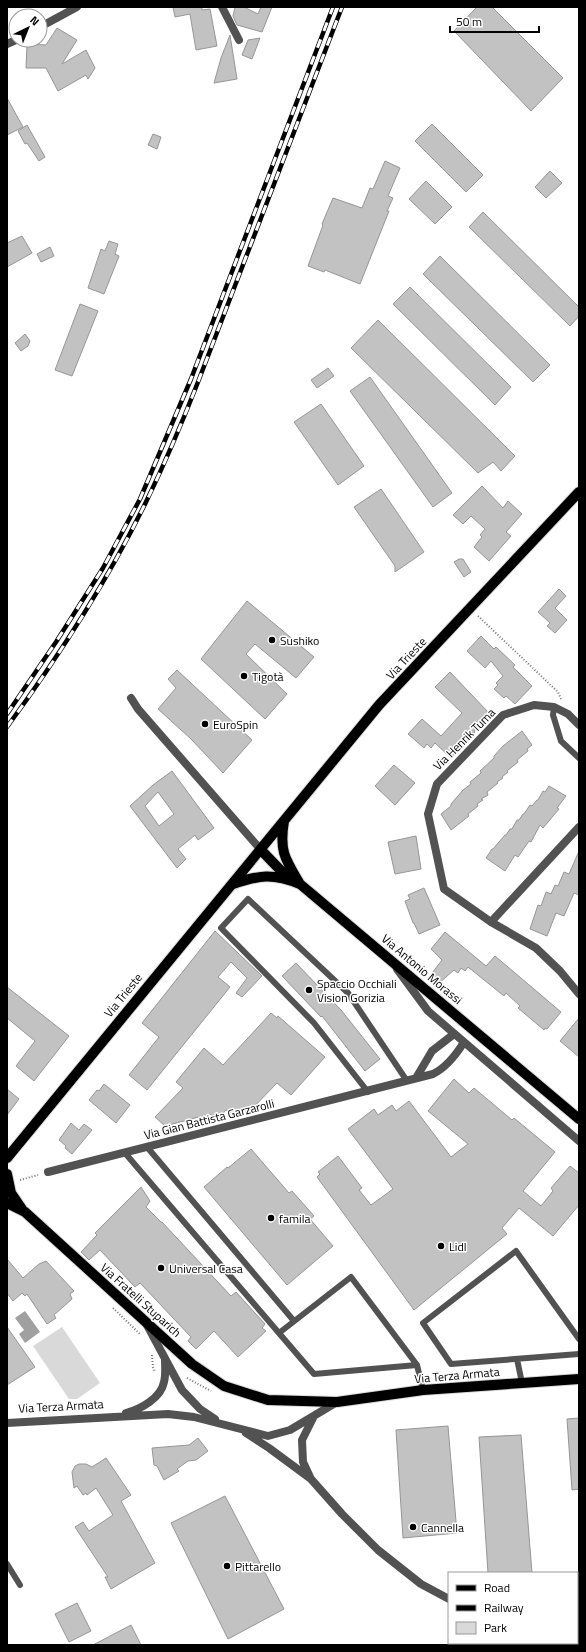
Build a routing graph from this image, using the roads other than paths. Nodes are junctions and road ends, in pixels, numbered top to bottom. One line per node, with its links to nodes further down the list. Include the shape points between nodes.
1 (77, 7): 3 (street)
2 (222, 7): 4 (street)
3 (48, 23)
4 (239, 40)
5 (579, 492): 10 (main road, Via Trieste, via 379,705)
6 (131, 698): 12 (street)
7 (554, 706): 8 (street, via 568,714); 9 (lane, via 553,715 561,741); 16 (street, Via Henrik Tuma, via 534,705 503,715 437,784 430,807 428,814 444,889)
8 (579, 725)
9 (579, 758)
10 (284, 821): 12 (main road, Via Trieste); 15 (main road, Via Antonio Morassi, via 281,839 285,860)
11 (579, 827): 16 (street)
12 (261, 850): 13 (main road); 14 (main road, Via Trieste)
13 (290, 879): 14 (main road, via 253,877); 15 (main road)
14 (231, 884): 28 (main road, Via Trieste)
15 (300, 884): 17 (main road, Via Antonio Morassi)
16 (491, 922): 18 (street, Via Henrik Tuma, via 536,948 560,970)
17 (390, 959): 19 (street, via 428,1011); 24 (main road, Via Antonio Morassi)
18 (579, 994)
19 (454, 1034): 20 (street); 21 (street, via 432,1051)
20 (464, 1042): 21 (street, Via Gian Battista Garzarolli, via 442,1070); 25 (street)
21 (416, 1078): 22 (street, Via Gian Battista Garzarolli)
22 (407, 1081): 23 (street, Via Gian Battista Garzarolli); 23 (lane, via 348,993 248,899 220,928 314,1023)
23 (368, 1092): 26 (street, Via Gian Battista Garzarolli)
24 (579, 1119)
25 (579, 1141)
26 (147, 1147): 27 (street, Via Gian Battista Garzarolli); 33 (lane)
27 (125, 1153): 29 (street, Via Gian Battista Garzarolli); 35 (lane)
28 (9, 1156): 30 (main road)
29 (48, 1172)
30 (8, 1176): 32 (main road, via 11,1193)
31 (7, 1203): 32 (main road, Via Fratelli Stuparich)
32 (25, 1212): 34 (main road, Via Fratelli Stuparich)
33 (294, 1321): 35 (lane); 40 (lane, via 351,1276)
34 (146, 1323): 38 (street); 44 (main road, Via Fratelli Stuparich, via 192,1364 224,1386)
35 (279, 1333): 40 (lane, via 314,1374)
36 (579, 1339): 39 (lane, via 516,1251 423,1323 451,1364)
37 (579, 1354): 39 (lane)
38 (165, 1358): 46 (street, Via Terza Armata, via 164,1383 153,1401 135,1411); 48 (street, via 182,1390 200,1409)
39 (517, 1359): 42 (lane)
40 (416, 1365): 43 (lane)
41 (579, 1379): 42 (main road, Via Terza Armata)
42 (522, 1383): 43 (main road, Via Terza Armata)
43 (423, 1390): 45 (main road, Via Terza Armata)
44 (268, 1400): 45 (main road, Via Terza Armata)
45 (337, 1402): 47 (street, Via Terza Armata)
46 (116, 1416): 48 (street, Via Terza Armata, via 168,1414); 49 (street, Via Terza Armata)
47 (313, 1418): 50 (street, Via Terza Armata, via 290,1430 268,1436); 51 (street, via 302,1440 303,1462)
48 (220, 1422): 50 (street, Via Terza Armata)
49 (7, 1423)
50 (240, 1430): 51 (street)
51 (311, 1480): 54 (street, via 378,1550 421,1584)
52 (7, 1564): 53 (lane)
53 (20, 1585)
54 (448, 1598)

